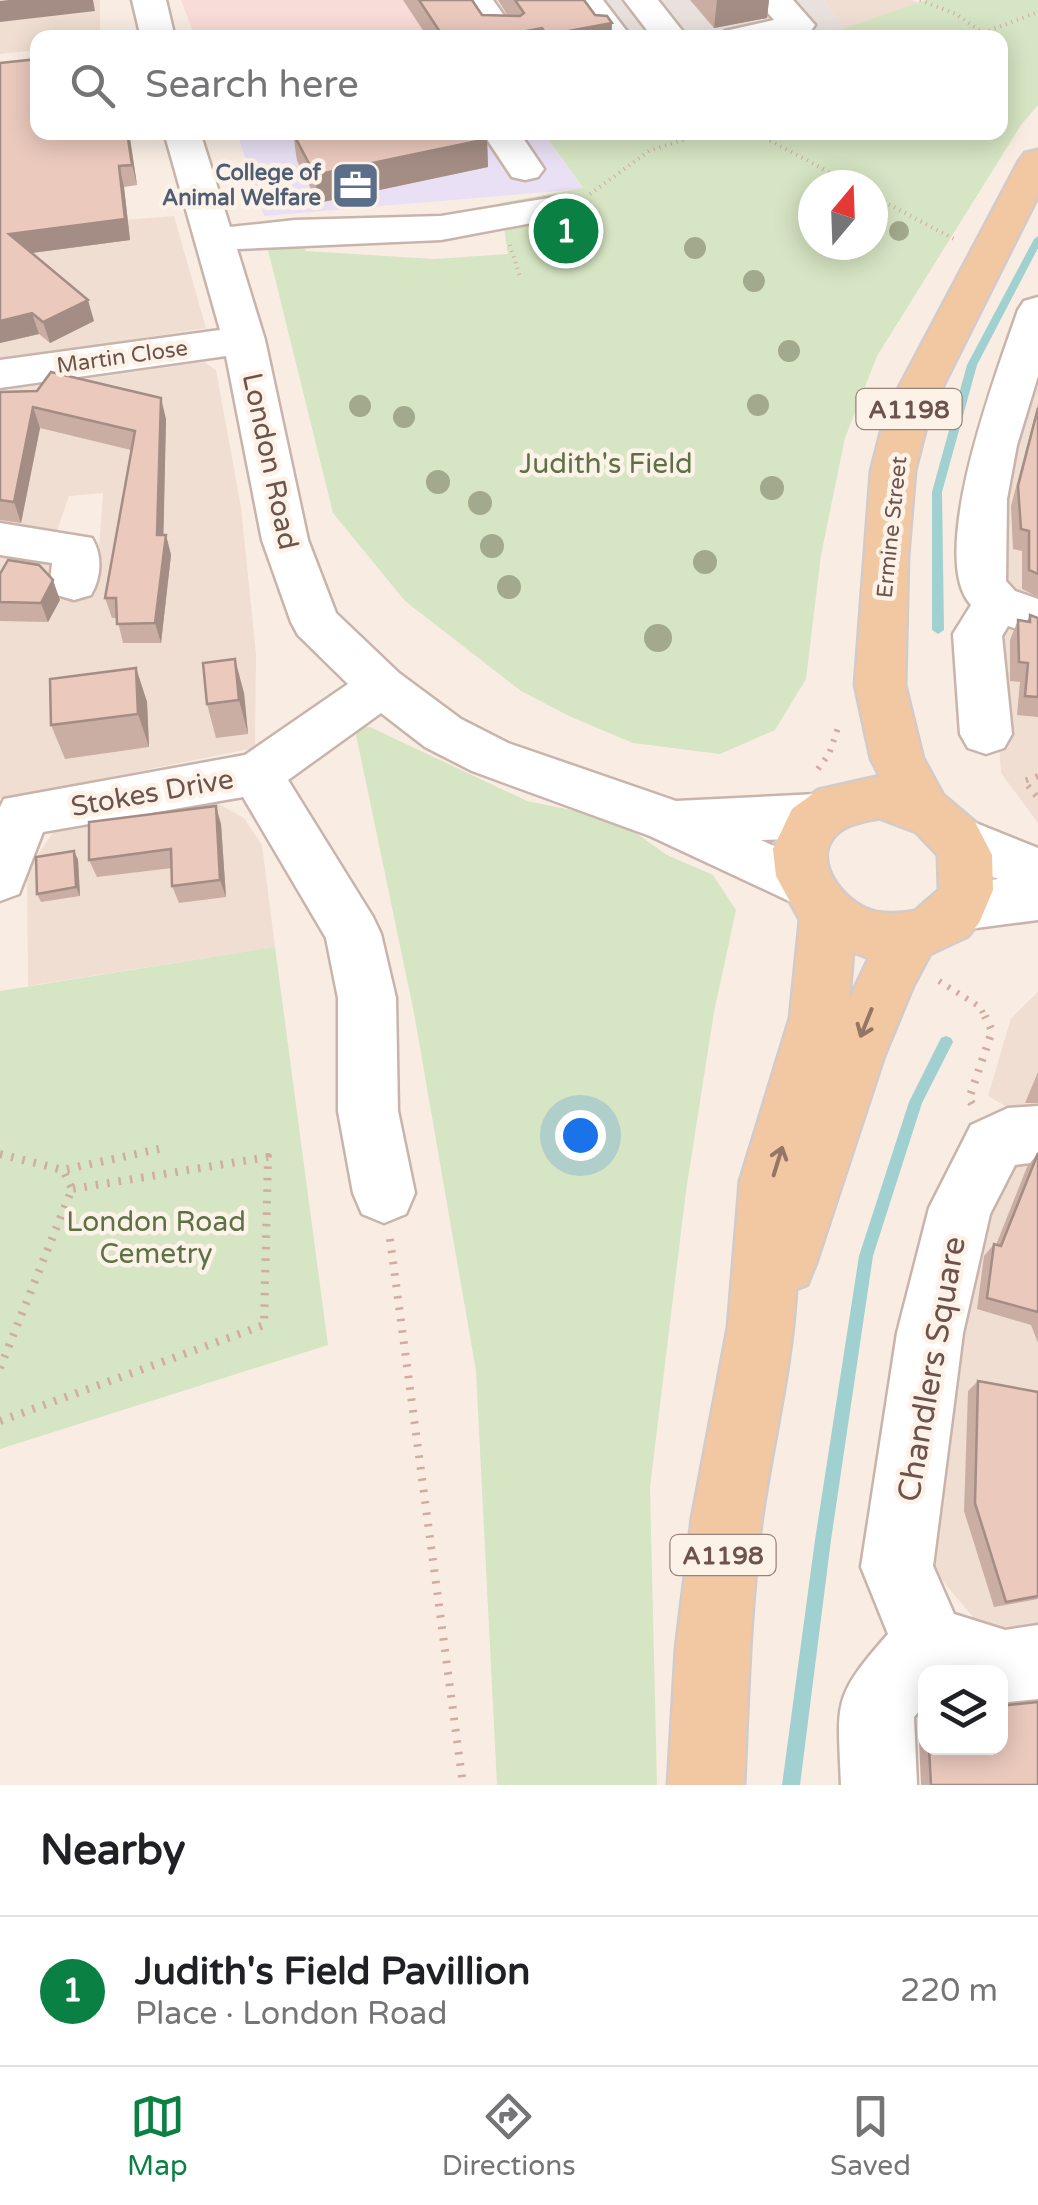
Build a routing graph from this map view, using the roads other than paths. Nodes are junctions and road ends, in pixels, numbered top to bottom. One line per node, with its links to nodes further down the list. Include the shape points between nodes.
1 (149, 0): 6 (street)
2 (476, 0): 7 (street)
3 (586, 0): 8 (street)
4 (641, 0): 9 (street)
5 (774, 0): 10 (street, via 798,25)
6 (156, 30)
7 (497, 30)
8 (609, 30)
9 (665, 30)
10 (775, 30)
11 (184, 140): 16 (street, London Road)
12 (505, 140): 14 (street)
13 (1038, 161): 24 (main road, Ermine Street / A1198, via 908,412)
14 (525, 169)
15 (555, 208): 16 (street, via 427,229)
16 (218, 242): 18 (street, London Road)
17 (1038, 310): 22 (street, via 994,445 984,499 982,586)
18 (244, 340): 19 (street, Martin Close); 23 (street, London Road, via 285,540 316,622)
19 (0, 374)
20 (0, 540): 21 (street)
21 (77, 552)
22 (1018, 610): 25 (street, via 977,634)
23 (381, 686): 26 (street, Stokes Drive); 28 (street, London Road, via 443,734 490,757)
24 (861, 701): 27 (main road, Ermine Street / A1198, via 860,754); 29 (main road, Ermine Street / A1198)
25 (986, 734)
26 (258, 774): 31 (street, Stokes Drive, via 23,814); 37 (street, via 353,934 367,998 368,1111)
27 (823, 796): 28 (street, London Road); 29 (main road, via 879,797); 33 (main road, A1198, via 798,848 798,866)
28 (669, 821): 33 (street, London Road)
29 (940, 824): 30 (street); 34 (main road, A1198, via 970,873)
30 (1038, 872)
31 (0, 878)
32 (1038, 897): 34 (street)
33 (816, 899): 35 (main road, via 867,934); 38 (main road, A1198, one-way to 33, via 771,1181 819,1018)
34 (961, 906): 35 (main road)
35 (933, 962): 38 (main road, A1198, one-way to 38, via 862,1029)
36 (1015, 1139): 39 (street, Chandlers Square, via 960,1208 930,1333 897,1567)
37 (384, 1193)
38 (761, 1327): 41 (main road, A1198, via 727,1518)
39 (929, 1643): 40 (street, via 1004,1667); 42 (street, via 876,1704)
40 (1038, 1662)
41 (706, 1785)
42 (878, 1785)

